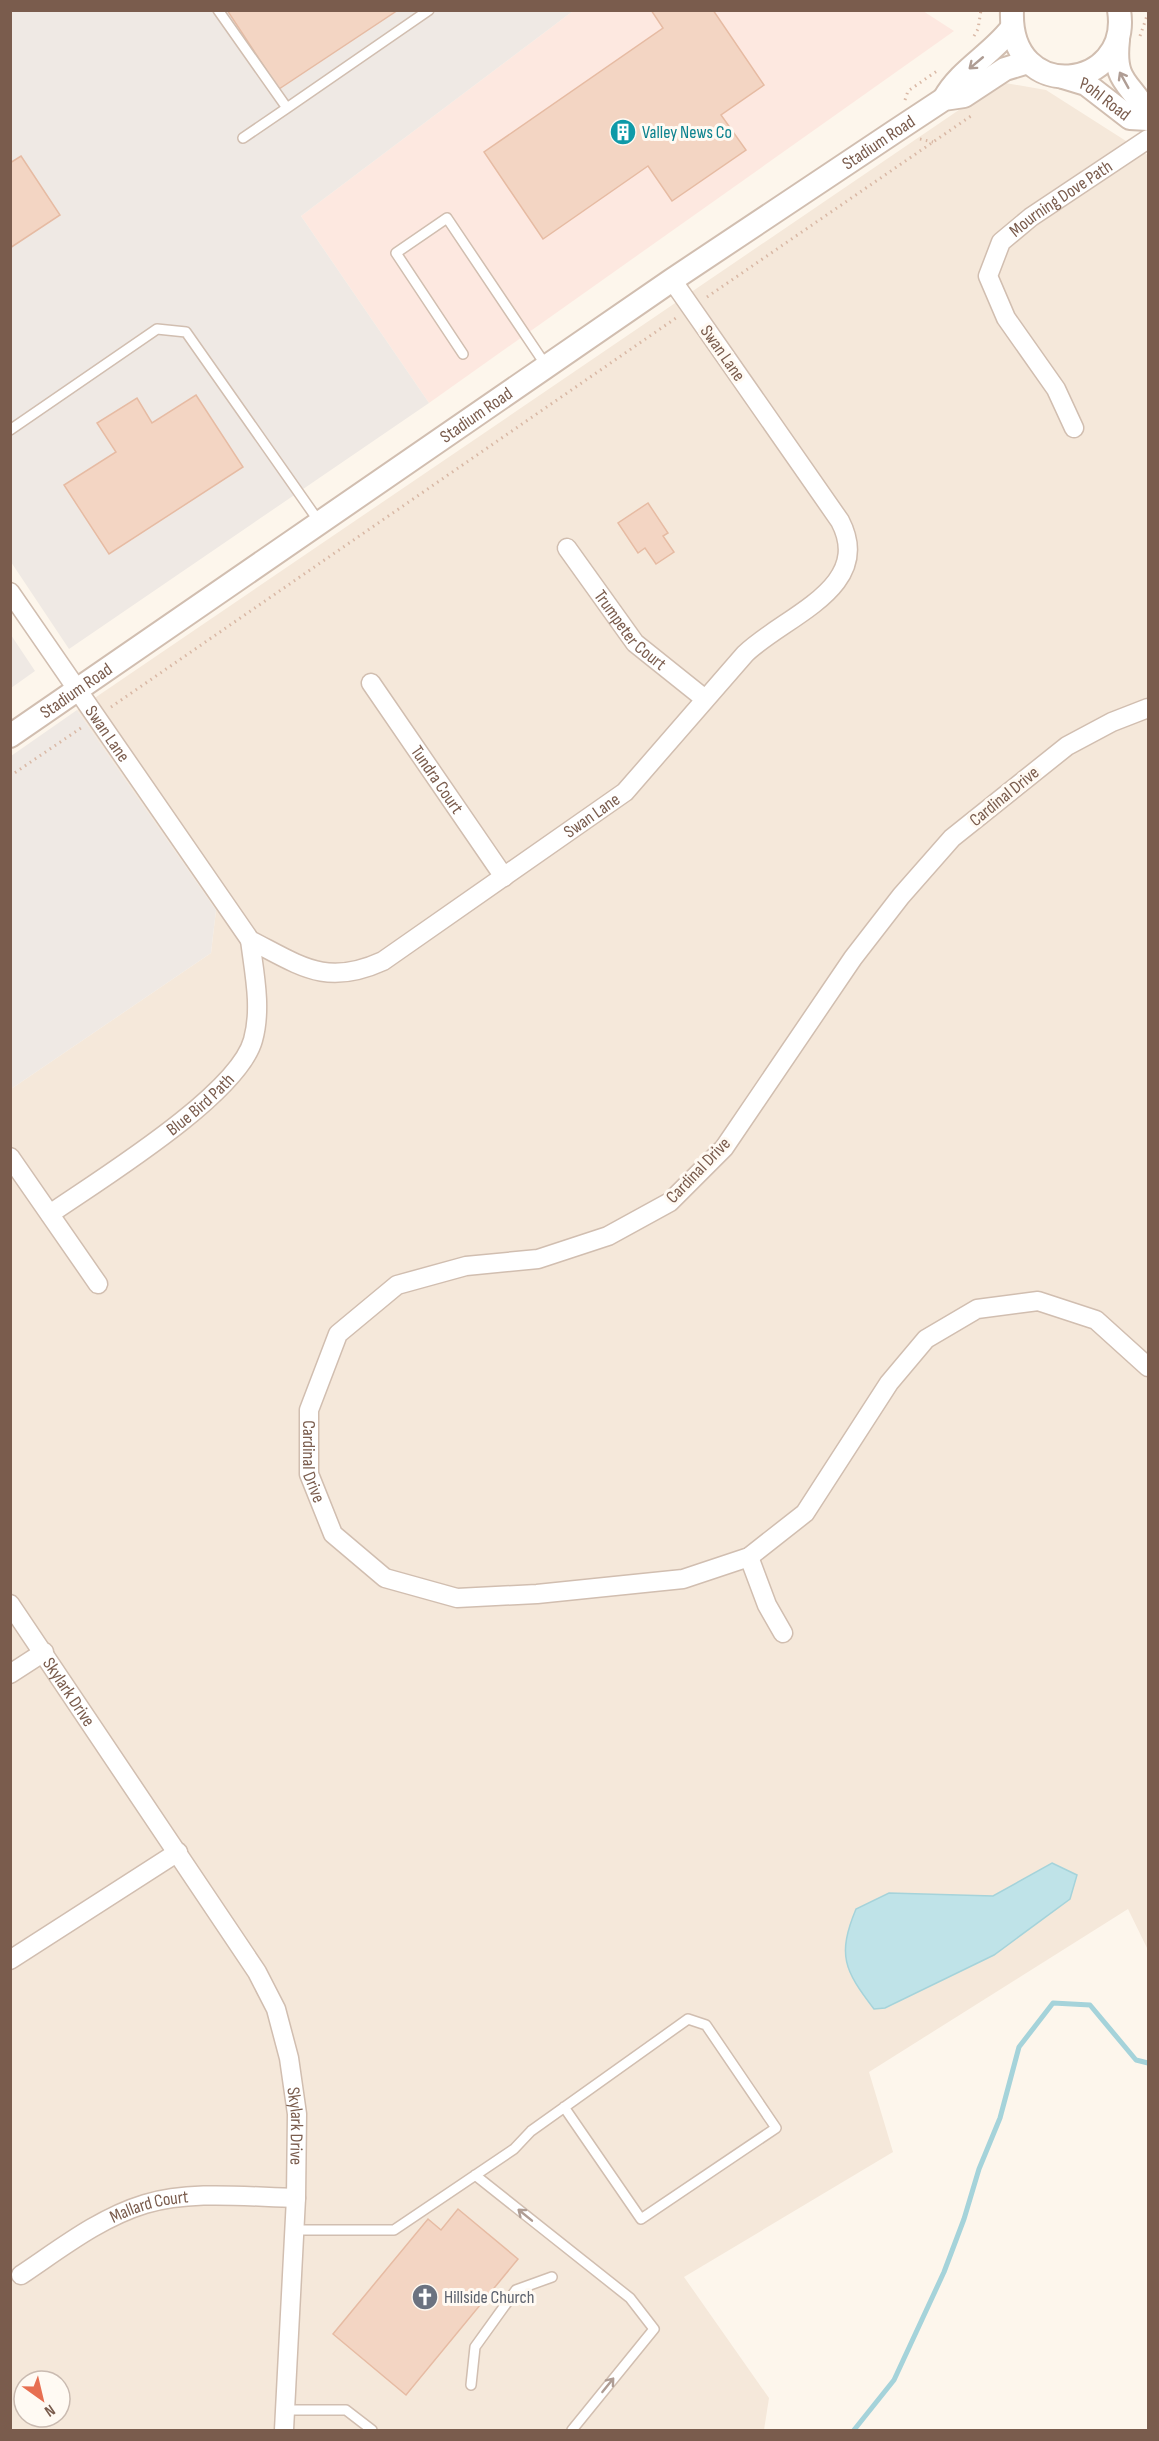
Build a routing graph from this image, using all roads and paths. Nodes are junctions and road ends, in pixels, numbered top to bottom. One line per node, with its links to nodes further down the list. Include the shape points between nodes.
1 (218, 10): 9 (lane)
2 (429, 10): 9 (lane)
3 (1149, 13): 5 (path)
4 (1011, 20): 6 (street, via 1016,47); 8 (street, Stadium Road, one-way to 8, via 999,44 954,83)
5 (1125, 25): 7 (street, via 1110,55 1098,67 1081,75); 11 (street, Pohl Road, one-way to 5, via 1115,63)
6 (1028, 62): 7 (street, Pohl Road, via 1043,72); 8 (street, Stadium Road, via 1005,69 964,96)
7 (1062, 77): 11 (street, Pohl Road, via 1086,84 1130,118)
8 (944, 99): 14 (street, Stadium Road)
9 (287, 108): 12 (lane)
10 (972, 116): 15 (path)
11 (1149, 117)
12 (243, 138)
13 (1149, 139): 18 (street, Mourning Dove Path, via 1031,217 1001,242 988,276 1006,318 1056,390)
14 (672, 280): 15 (street, Swan Lane); 17 (street, Stadium Road)
15 (691, 308): 25 (street, Swan Lane, via 840,521 849,549 841,579 828,593 759,641); 27 (path)
16 (463, 354): 17 (lane, via 396,253 447,218)
17 (547, 367): 20 (street, Stadium Road)
18 (1074, 428)
19 (10, 430): 20 (lane, via 157,329 186,332)
20 (320, 523): 24 (street, Stadium Road)
21 (567, 548): 25 (street, Trumpeter Court, via 635,643)
22 (10, 592): 24 (street, Swan Lane)
23 (371, 683): 30 (street, Tundra Court)
24 (77, 690): 27 (street, Swan Lane); 28 (street, Stadium Road)
25 (705, 699): 30 (street, Swan Lane, via 625,792)
26 (1149, 708): 36 (street, Cardinal Drive, via 1067,746 952,838 853,958 724,1148 670,1202 608,1236 538,1259 466,1266 397,1285 338,1334 309,1410 309,1474 333,1534 385,1578 457,1598 537,1594 683,1579)
27 (96, 717): 29 (path); 31 (street, Swan Lane)
28 (10, 736)
29 (10, 776)
30 (504, 877): 31 (street, Swan Lane, via 383,961 362,971 341,975 302,967)
31 (250, 940): 33 (street, Blue Bird Path, via 257,1002 253,1040 244,1063 226,1083 167,1131)
32 (10, 1157): 33 (street)
33 (50, 1214): 34 (street)
34 (98, 1284)
35 (1149, 1367): 36 (street, Cardinal Drive, via 1096,1320 1038,1301 977,1309 926,1339 889,1383 805,1513)
36 (749, 1557): 38 (street, via 767,1605)
37 (10, 1604): 39 (street, Skylark Drive)
38 (783, 1633)
39 (44, 1652): 40 (street, Skylark Drive); 41 (street, Skylark Drive)
40 (10, 1674)
41 (178, 1852): 42 (street); 45 (street, Skylark Drive, via 257,1972 276,2009 290,2058 297,2114)
42 (10, 1960)
43 (564, 2108): 43 (lane, via 688,2019 706,2025 776,2128 641,2219); 44 (lane)
44 (475, 2175): 46 (lane, via 394,2230); 53 (lane, one-way to 44, via 654,2329 630,2298)
45 (297, 2198): 46 (street, Skylark Drive); 47 (street, Mallard Court, via 192,2197 145,2204 103,2221)
46 (295, 2230): 50 (street, Skylark Drive)
47 (21, 2275)
48 (552, 2277): 49 (lane, via 516,2290 475,2347)
49 (471, 2385)
50 (285, 2410): 51 (street, Skylark Drive); 52 (lane, via 346,2410)
51 (284, 2430)
52 (372, 2430)
53 (572, 2430)

